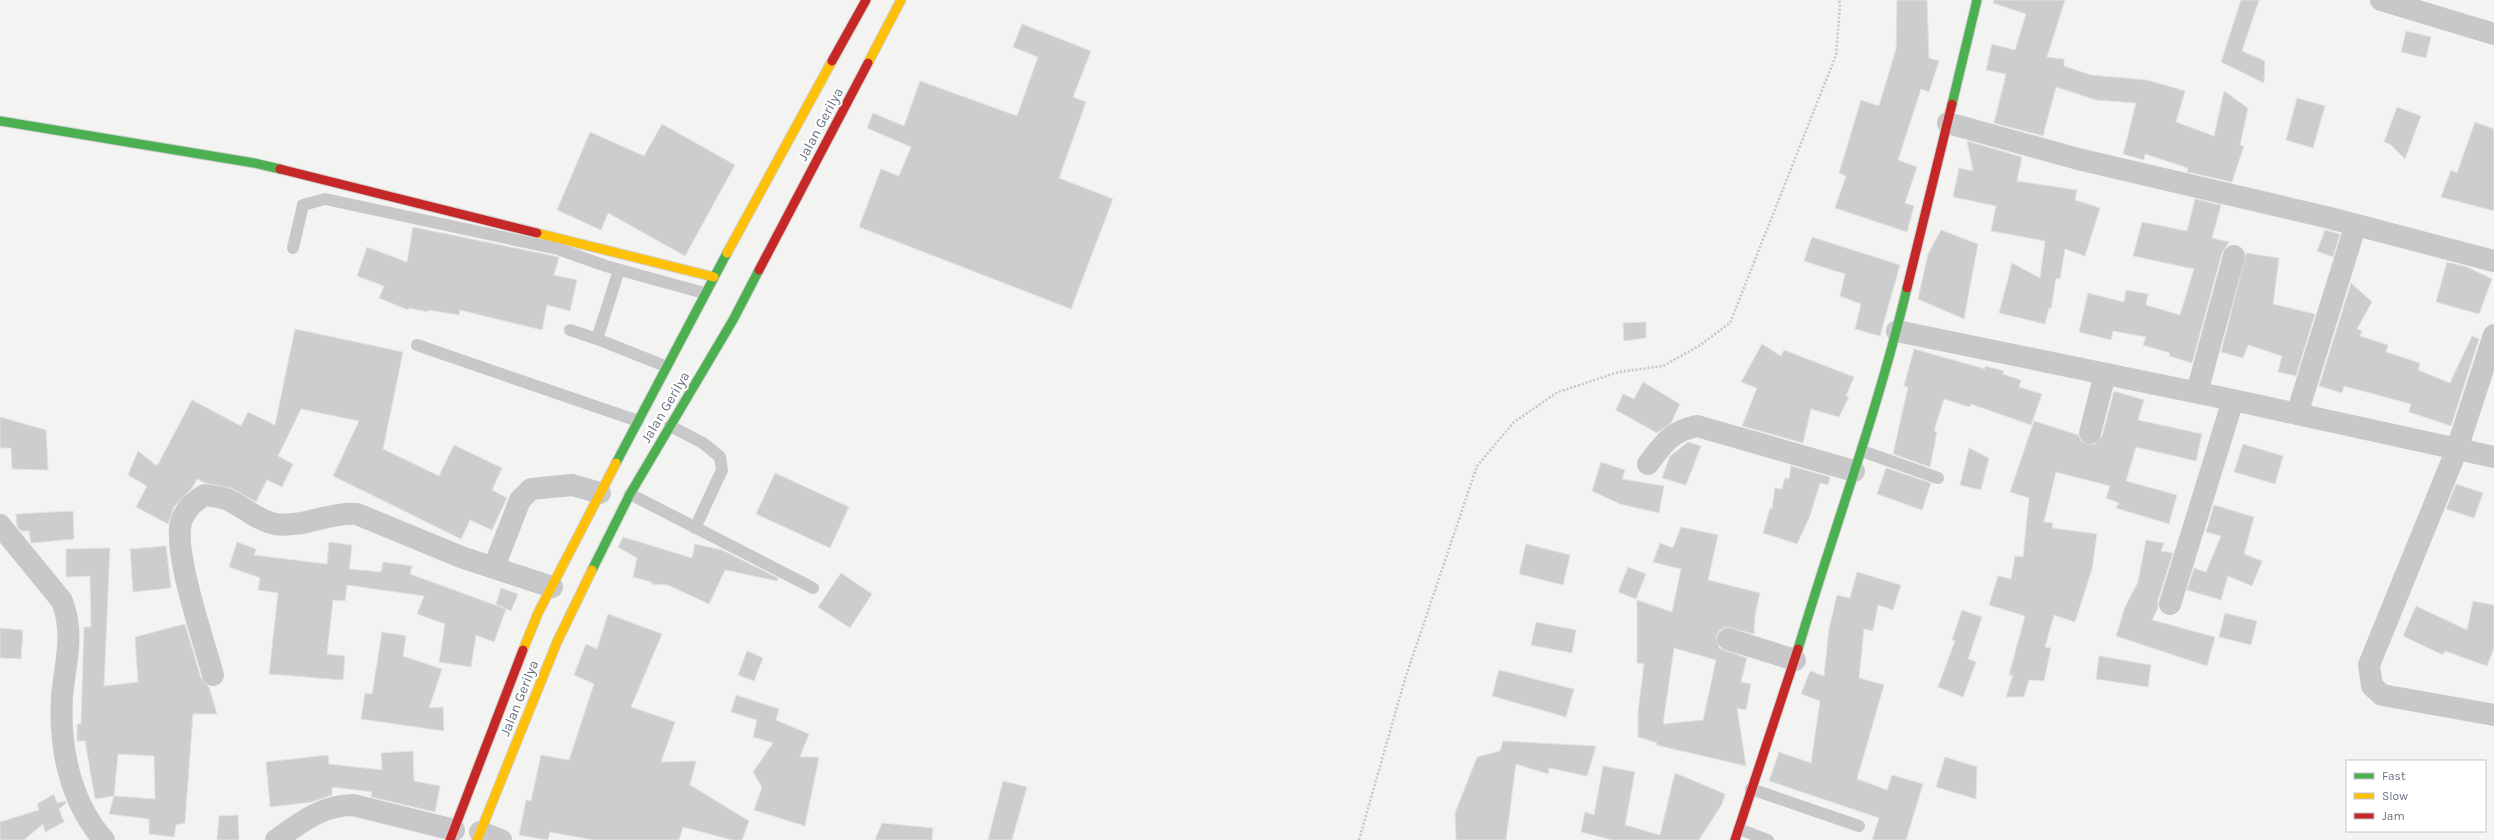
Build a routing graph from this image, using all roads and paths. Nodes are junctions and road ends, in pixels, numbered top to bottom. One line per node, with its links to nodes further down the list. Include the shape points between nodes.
1 (866, 0): 14 (main road, Jalan Gerilya)
2 (901, 0): 27 (main road, Jalan Gerilya, via 733,320)
3 (1838, 0): 54 (path, via 1840,5 1836,55 1730,323 1699,346 1663,366 1618,372 1558,392 1514,422 1477,466 1406,680)
4 (1977, 0): 8 (main road)
5 (2381, 0): 6 (street)
6 (2494, 34)
7 (0, 121): 14 (main road, via 254,163)
8 (1948, 123): 9 (street, via 2078,158 2330,218); 17 (main road)
9 (2355, 227): 12 (street); 25 (street)
10 (293, 248): 13 (lane, via 302,205 325,199 558,249)
11 (2234, 256): 23 (street)
12 (2494, 261)
13 (619, 270): 15 (lane); 19 (lane)
14 (714, 277): 15 (main road, Jalan Gerilya)
15 (704, 293): 21 (main road, Jalan Gerilya)
16 (570, 330): 19 (lane)
17 (1897, 331): 22 (street); 31 (main road)
18 (2494, 335): 29 (street)
19 (597, 339): 21 (lane)
20 (417, 345): 26 (lane)
21 (665, 366): 26 (main road, Jalan Gerilya)
22 (2105, 374): 23 (street); 28 (street)
23 (2197, 392): 24 (street)
24 (2233, 400): 25 (street); 41 (street)
25 (2297, 414): 29 (street)
26 (638, 421): 34 (main road, Jalan Gerilya)
27 (670, 426): 35 (main road, Jalan Gerilya); 37 (lane, via 703,443 720,457 722,470)
28 (2090, 432)
29 (2457, 449): 30 (street); 45 (street, via 2370,665 2370,675 2372,686 2382,695)
30 (2494, 457)
31 (1858, 461): 32 (street, via 1697,426 1681,429 1668,438); 33 (lane); 43 (main road, via 1828,549)
32 (1648, 464)
33 (1938, 478)
34 (600, 493): 38 (street, via 572,485 531,489 520,500); 39 (main road, Jalan Gerilya)
35 (630, 494): 37 (lane); 50 (main road, Jalan Gerilya, via 557,642)
36 (0, 525): 51 (street, via 62,601 67,614 70,642 62,698 62,741 71,781 90,823)
37 (696, 528): 40 (lane)
38 (494, 567): 39 (street); 44 (street, via 461,557 357,514 341,513 311,521 275,524 225,499 204,495 193,502 181,522 181,552)
39 (552, 587): 49 (main road, Jalan Gerilya, via 538,613 496,716)
40 (813, 588)
41 (2170, 604)
42 (1728, 639): 43 (street)
43 (1795, 660): 46 (main road)
44 (213, 674)
45 (2494, 715)
46 (1752, 789): 47 (lane); 48 (main road)
47 (1859, 826)
48 (1737, 834): 55 (lane)
49 (452, 836): 52 (street, via 353,805 344,805 325,809)
50 (479, 836): 53 (street)
51 (104, 840)
52 (276, 840)
53 (501, 840)
54 (1359, 840)
55 (1768, 840)

